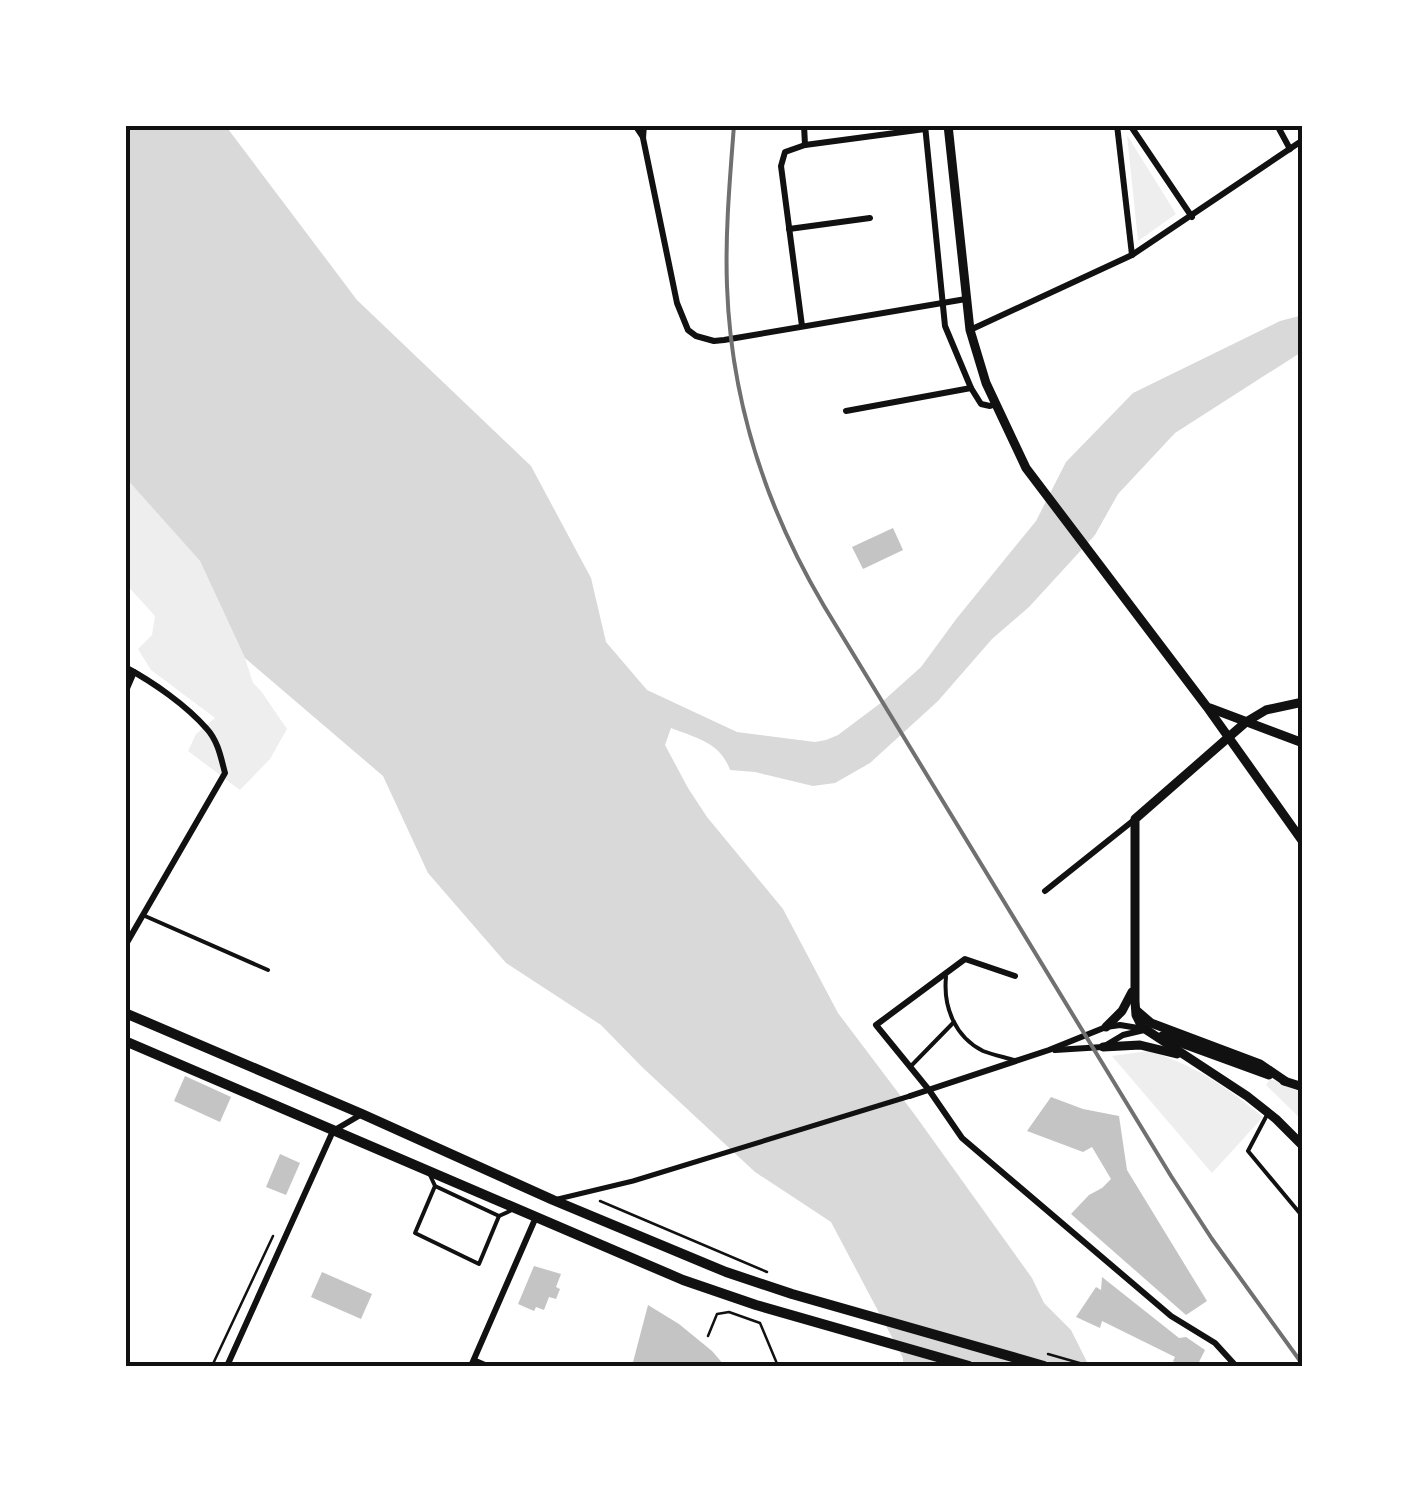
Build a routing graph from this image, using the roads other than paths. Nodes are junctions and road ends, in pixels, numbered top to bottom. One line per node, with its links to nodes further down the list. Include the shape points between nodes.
1 (635, 125): 9 (street)
2 (644, 125): 9 (street)
3 (804, 125): 11 (street)
4 (948, 125): 17 (street)
5 (1117, 125): 16 (street)
6 (1130, 125): 13 (street)
7 (1277, 125): 12 (street)
8 (925, 127): 11 (street); 18 (street)
9 (643, 138): 19 (street, via 688,330 714,341)
10 (1303, 140): 12 (street)
11 (806, 145): 15 (street, via 785,152 781,166)
12 (1290, 148): 13 (street)
13 (1192, 217): 16 (street)
14 (870, 218): 15 (street)
15 (789, 228): 19 (street)
16 (1132, 255): 20 (street)
17 (966, 299): 18 (street); 20 (street)
18 (942, 302): 19 (street); 21 (street)
19 (802, 326)
20 (970, 330): 22 (street)
21 (971, 388): 22 (street, via 982,404); 23 (street)
22 (996, 404): 28 (street, via 1026,468)
23 (846, 411)
24 (125, 667): 25 (street)
25 (134, 672): 26 (street); 35 (street, via 208,730 225,772)
26 (125, 693)
27 (1303, 702): 29 (street)
28 (1208, 707): 29 (street); 30 (street)
29 (1246, 722): 30 (street); 31 (street)
30 (1229, 738): 32 (street); 33 (street)
31 (1303, 743)
32 (1135, 819): 34 (street); 40 (street)
33 (1303, 842)
34 (1045, 891)
35 (142, 915): 36 (street); 37 (lane)
36 (125, 946)
37 (268, 970)
38 (946, 972): 39 (street, via 964,958); 43 (lane); 50 (street, via 876,1024)
39 (1015, 976)
40 (1135, 980): 41 (street); 44 (street, via 1128,1002)
41 (1136, 1009): 45 (street); 52 (street, via 1151,1022 1260,1064)
42 (125, 1013): 57 (main road)
43 (954, 1022): 49 (lane, via 974,1045); 50 (lane)
44 (1106, 1028): 45 (street); 48 (street)
45 (1145, 1029): 47 (street); 51 (street); 52 (street)
46 (125, 1041): 58 (main road)
47 (1104, 1047): 48 (street); 51 (street, via 1152,1046)
48 (1049, 1050): 49 (street)
49 (1017, 1060): 54 (street)
50 (910, 1067): 54 (street)
51 (1206, 1068): 56 (street)
52 (1285, 1081): 53 (street)
53 (1303, 1087)
54 (929, 1090): 55 (street); 72 (street, via 962,1138)
55 (910, 1096): 62 (street)
56 (1268, 1113): 59 (street); 66 (lane, via 1248,1151)
57 (362, 1114): 58 (street); 62 (main road)
58 (333, 1131): 60 (main road); 68 (street)
59 (1303, 1146)
60 (428, 1171): 61 (lane); 63 (main road)
61 (435, 1186): 64 (lane); 64 (lane, via 415,1233 479,1264)
62 (553, 1200): 71 (main road, via 726,1272)
63 (516, 1208): 64 (lane); 65 (main road)
64 (499, 1216)
65 (536, 1217): 67 (street); 70 (main road, via 720,1294)
66 (1303, 1217)
67 (472, 1362): 69 (lane)
68 (227, 1366)
69 (490, 1366)
70 (969, 1366)
71 (1044, 1366)
72 (1236, 1366)

